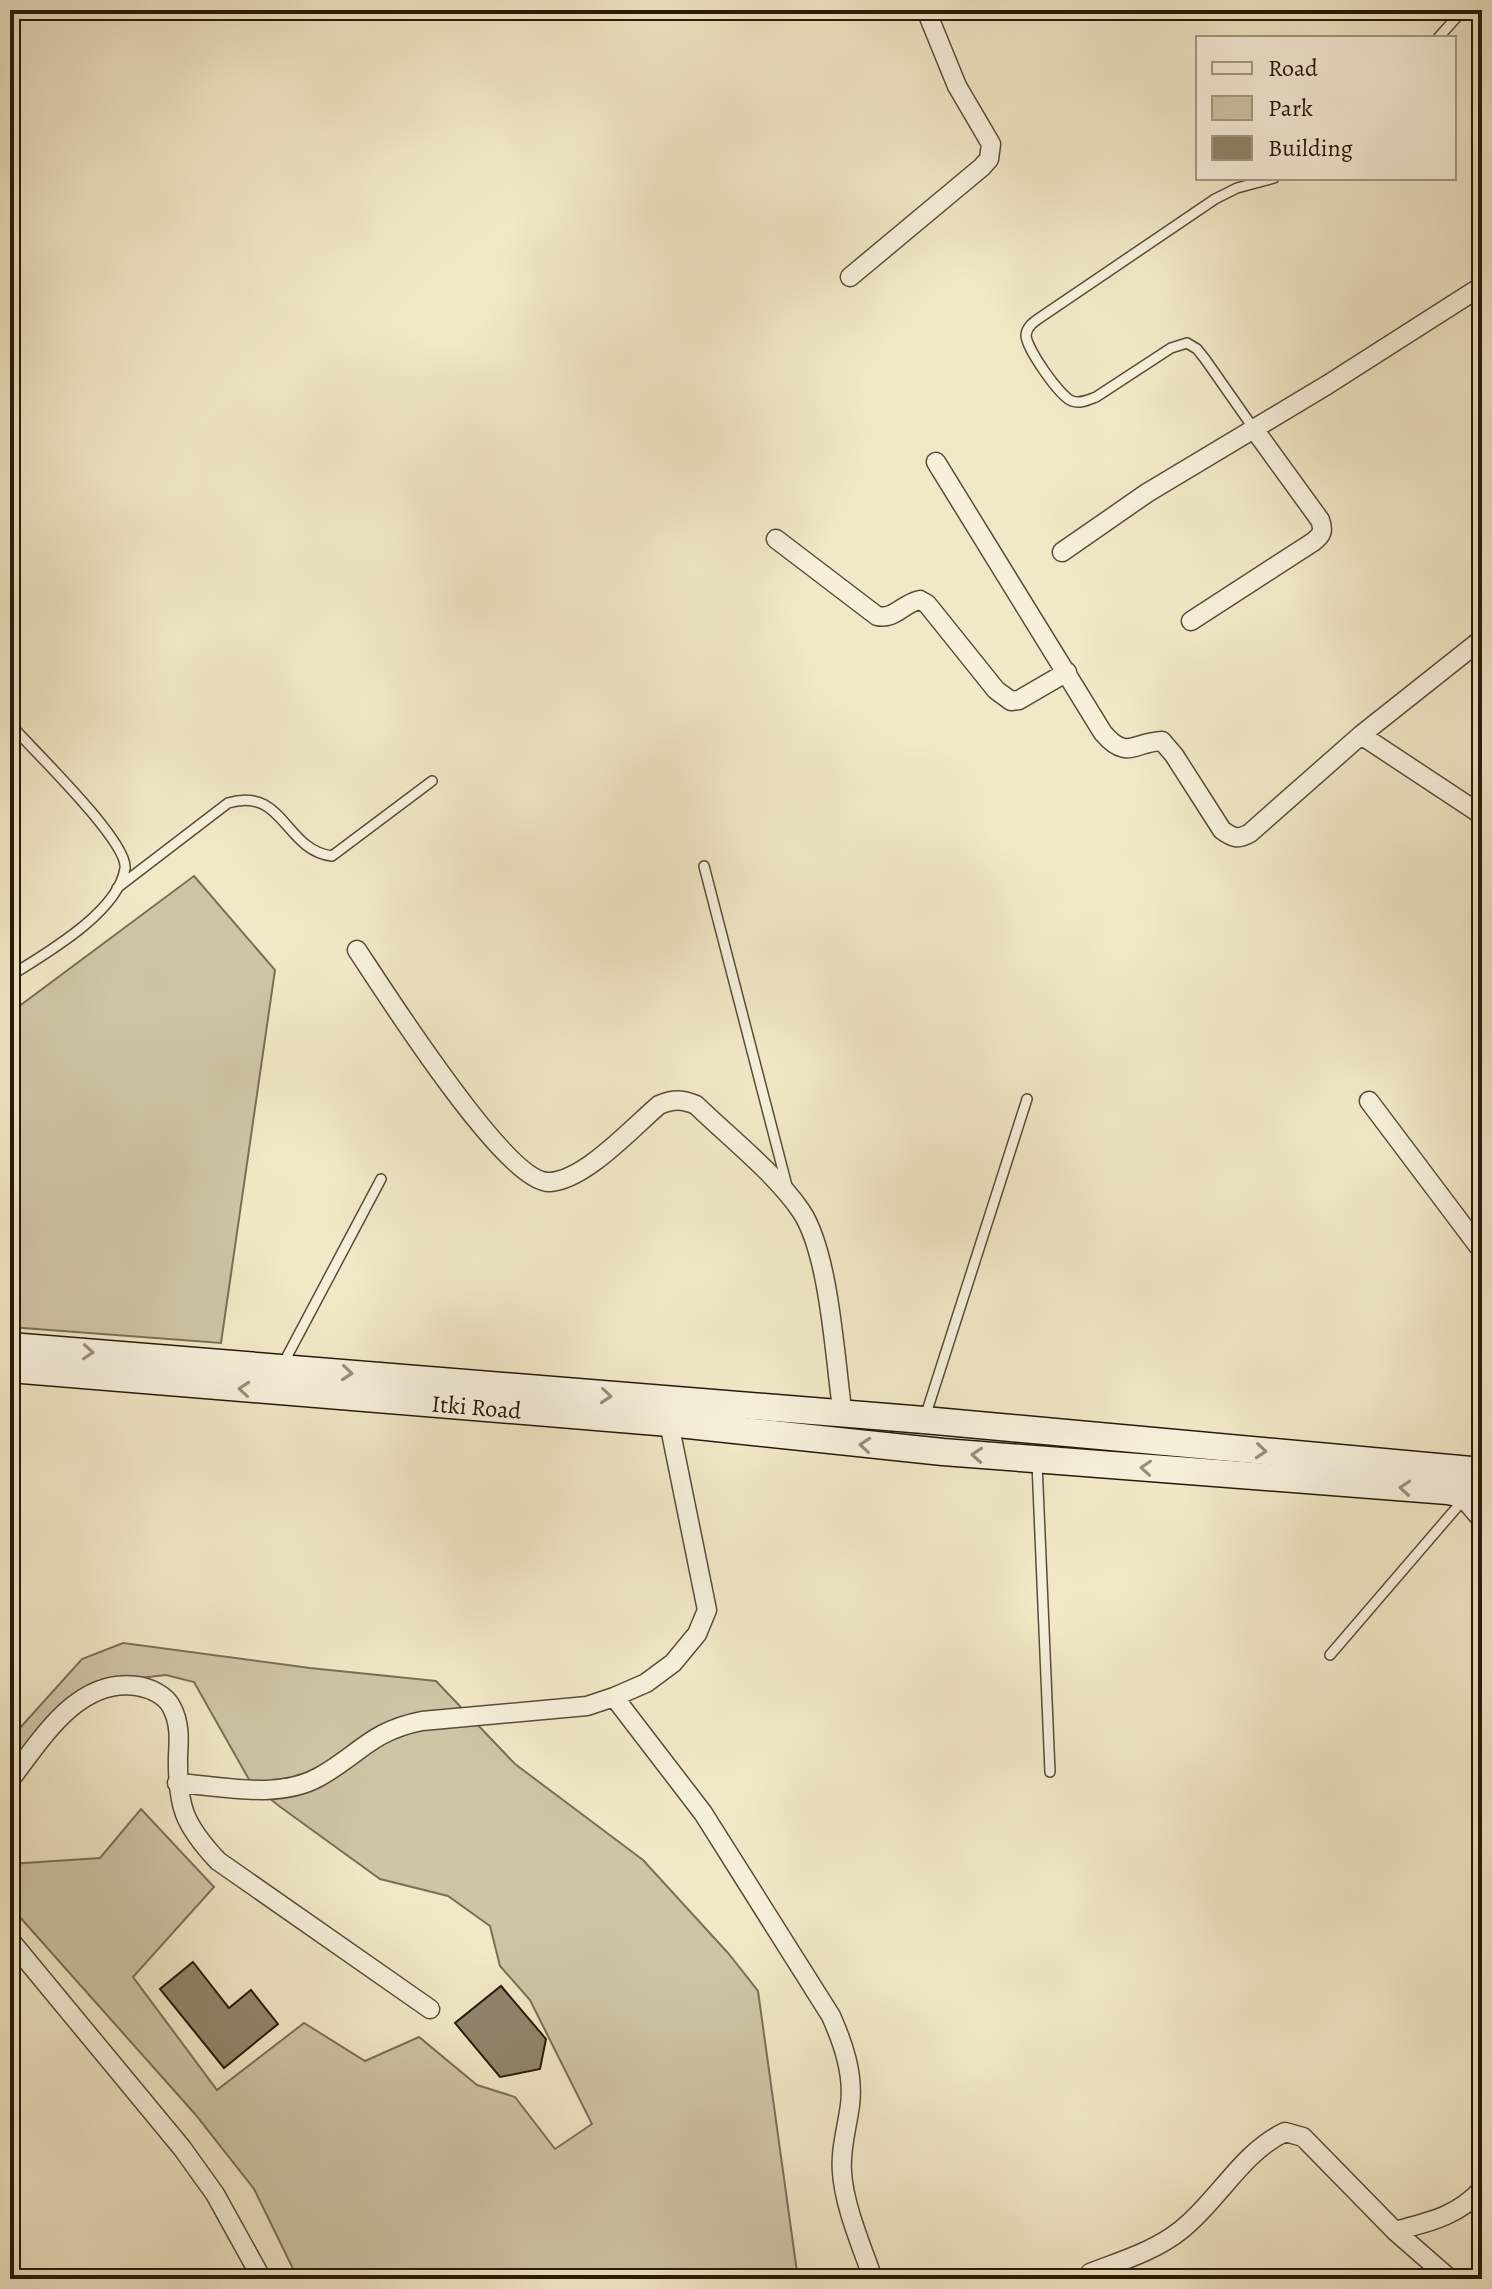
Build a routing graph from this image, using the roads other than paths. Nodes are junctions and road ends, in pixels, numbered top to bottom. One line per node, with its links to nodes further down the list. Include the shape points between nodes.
1 (926, 10): 5 (street, via 991,153 982,167)
2 (1463, 10): 3 (lane)
3 (1440, 36)
4 (1267, 180): 7 (lane, via 1215,199 1041,317 1026,334 1062,395 1073,402 1096,397 1187,343 1205,359)
5 (850, 277)
6 (1482, 286): 7 (street)
7 (1254, 429): 10 (street); 11 (street, via 1320,520 1321,536)
8 (936, 462): 13 (street)
9 (776, 539): 13 (street, via 877,616 893,615 911,601 927,604 996,690 1011,701)
10 (1062, 552)
11 (1191, 621)
12 (1482, 639): 15 (street)
13 (1067, 672): 15 (street, via 1112,743 1132,750 1153,741 1169,747 1231,837 1250,833)
14 (10, 724): 19 (lane, via 119,846 125,866)
15 (1361, 735): 17 (street)
16 (432, 781): 19 (lane, via 332,856 307,846 260,800 228,803)
17 (1482, 815)
18 (704, 866): 25 (lane)
19 (117, 888): 21 (lane, via 100,912)
20 (357, 950): 25 (street, via 465,1106 532,1176 547,1183 563,1179 583,1169 659,1105 685,1100)
21 (10, 976)
22 (1027, 1099): 31 (lane)
23 (1369, 1101): 26 (street)
24 (381, 1179): 28 (lane)
25 (790, 1197): 30 (street, via 818,1248)
26 (1482, 1251)
27 (10, 1346): 28 (main road, one-way to 28)
28 (281, 1367): 30 (main road, one-way to 30)
29 (10, 1369): 32 (main road, Itki Road, one-way to 29)
30 (843, 1416): 31 (main road)
31 (924, 1420): 34 (main road, one-way to 34)
32 (669, 1423): 33 (main road, Itki Road, one-way to 32); 37 (street, via 707,1610 697,1634 673,1663)
33 (1024, 1459): 35 (main road, Itki Road, one-way to 33); 38 (lane)
34 (1482, 1471)
35 (1472, 1497): 36 (lane)
36 (1330, 1655)
37 (614, 1697): 40 (street, via 587,1706 396,1726 317,1778 294,1785 268,1790); 48 (street, via 703,1813 831,2016 849,2074 842,2174)
38 (1050, 1772)
39 (10, 1780): 40 (street, via 72,1705 125,1685 151,1689 172,1705 179,1728)
40 (177, 1783): 42 (street, via 184,1816 218,1861)
41 (10, 1940): 47 (street, via 182,2148 215,2194)
42 (430, 2009)
43 (1482, 2189): 44 (street, via 1446,2217)
44 (1395, 2231): 45 (street, via 1303,2137 1285,2132 1250,2159 1181,2230); 50 (street)
45 (1122, 2260): 46 (street); 49 (street)
46 (1090, 2273)
47 (262, 2279)
48 (873, 2279)
49 (1126, 2279)
50 (1450, 2279)

